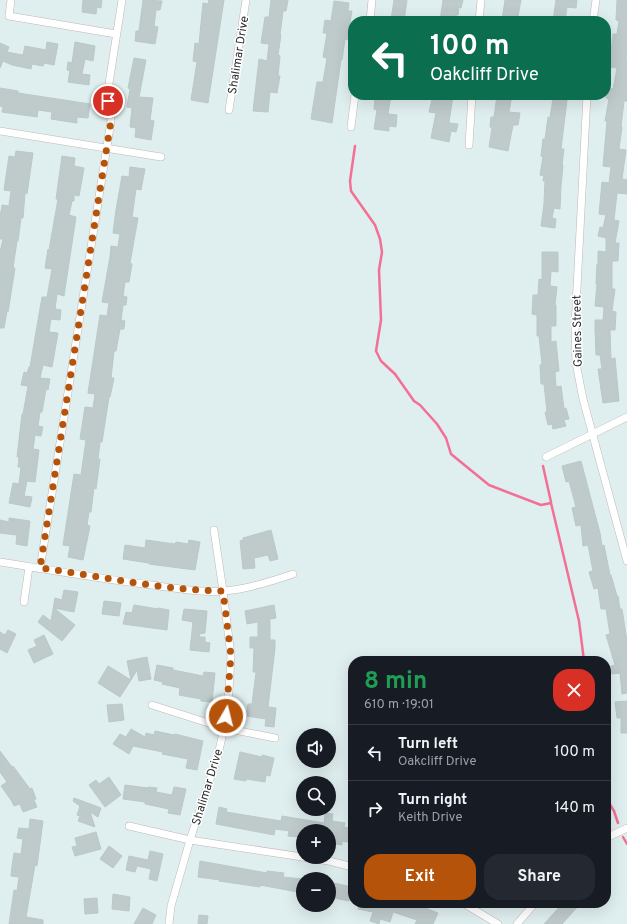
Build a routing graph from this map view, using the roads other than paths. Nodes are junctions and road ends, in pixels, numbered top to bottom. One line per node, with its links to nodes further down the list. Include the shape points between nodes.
1 (11, 0): 10 (street, via 9,16)
2 (122, 0): 10 (street)
3 (246, 0): 14 (street, Shalimar Drive)
4 (372, 0): 7 (street)
5 (481, 0): 8 (street)
6 (596, 0): 9 (street)
7 (370, 16)
8 (479, 16)
9 (594, 16)
10 (116, 34): 18 (street, via 108,90 111,121)
11 (355, 100): 15 (street)
12 (472, 100): 17 (street)
13 (587, 100): 21 (street, Gaines Street, via 575,344 580,387)
14 (229, 110)
15 (352, 127)
16 (0, 131): 18 (street)
17 (469, 145)
18 (106, 148): 19 (street); 27 (street)
19 (161, 157)
20 (627, 417): 21 (street)
21 (592, 433): 22 (street); 24 (street, Gaines Street)
22 (546, 457)
23 (214, 530): 29 (street, Shalimar Drive)
24 (627, 561)
25 (0, 562): 26 (street)
26 (29, 567): 27 (street); 30 (street)
27 (40, 568): 29 (street, via 196,591)
28 (292, 574): 29 (street, via 262,585)
29 (223, 591): 32 (street, Shalimar Drive, via 231,656)
30 (24, 602)
31 (152, 705): 32 (street)
32 (224, 728): 33 (street); 37 (street, Shalimar Drive, via 218,755)
33 (275, 738)
34 (129, 826): 37 (street)
35 (627, 828): 36 (street)
36 (611, 836)
37 (190, 840): 38 (street); 41 (street, Shalimar Drive, via 171,906)
38 (348, 866)
39 (471, 908): 42 (street)
40 (531, 908): 43 (street)
41 (169, 924)
42 (498, 924)
43 (517, 924)

